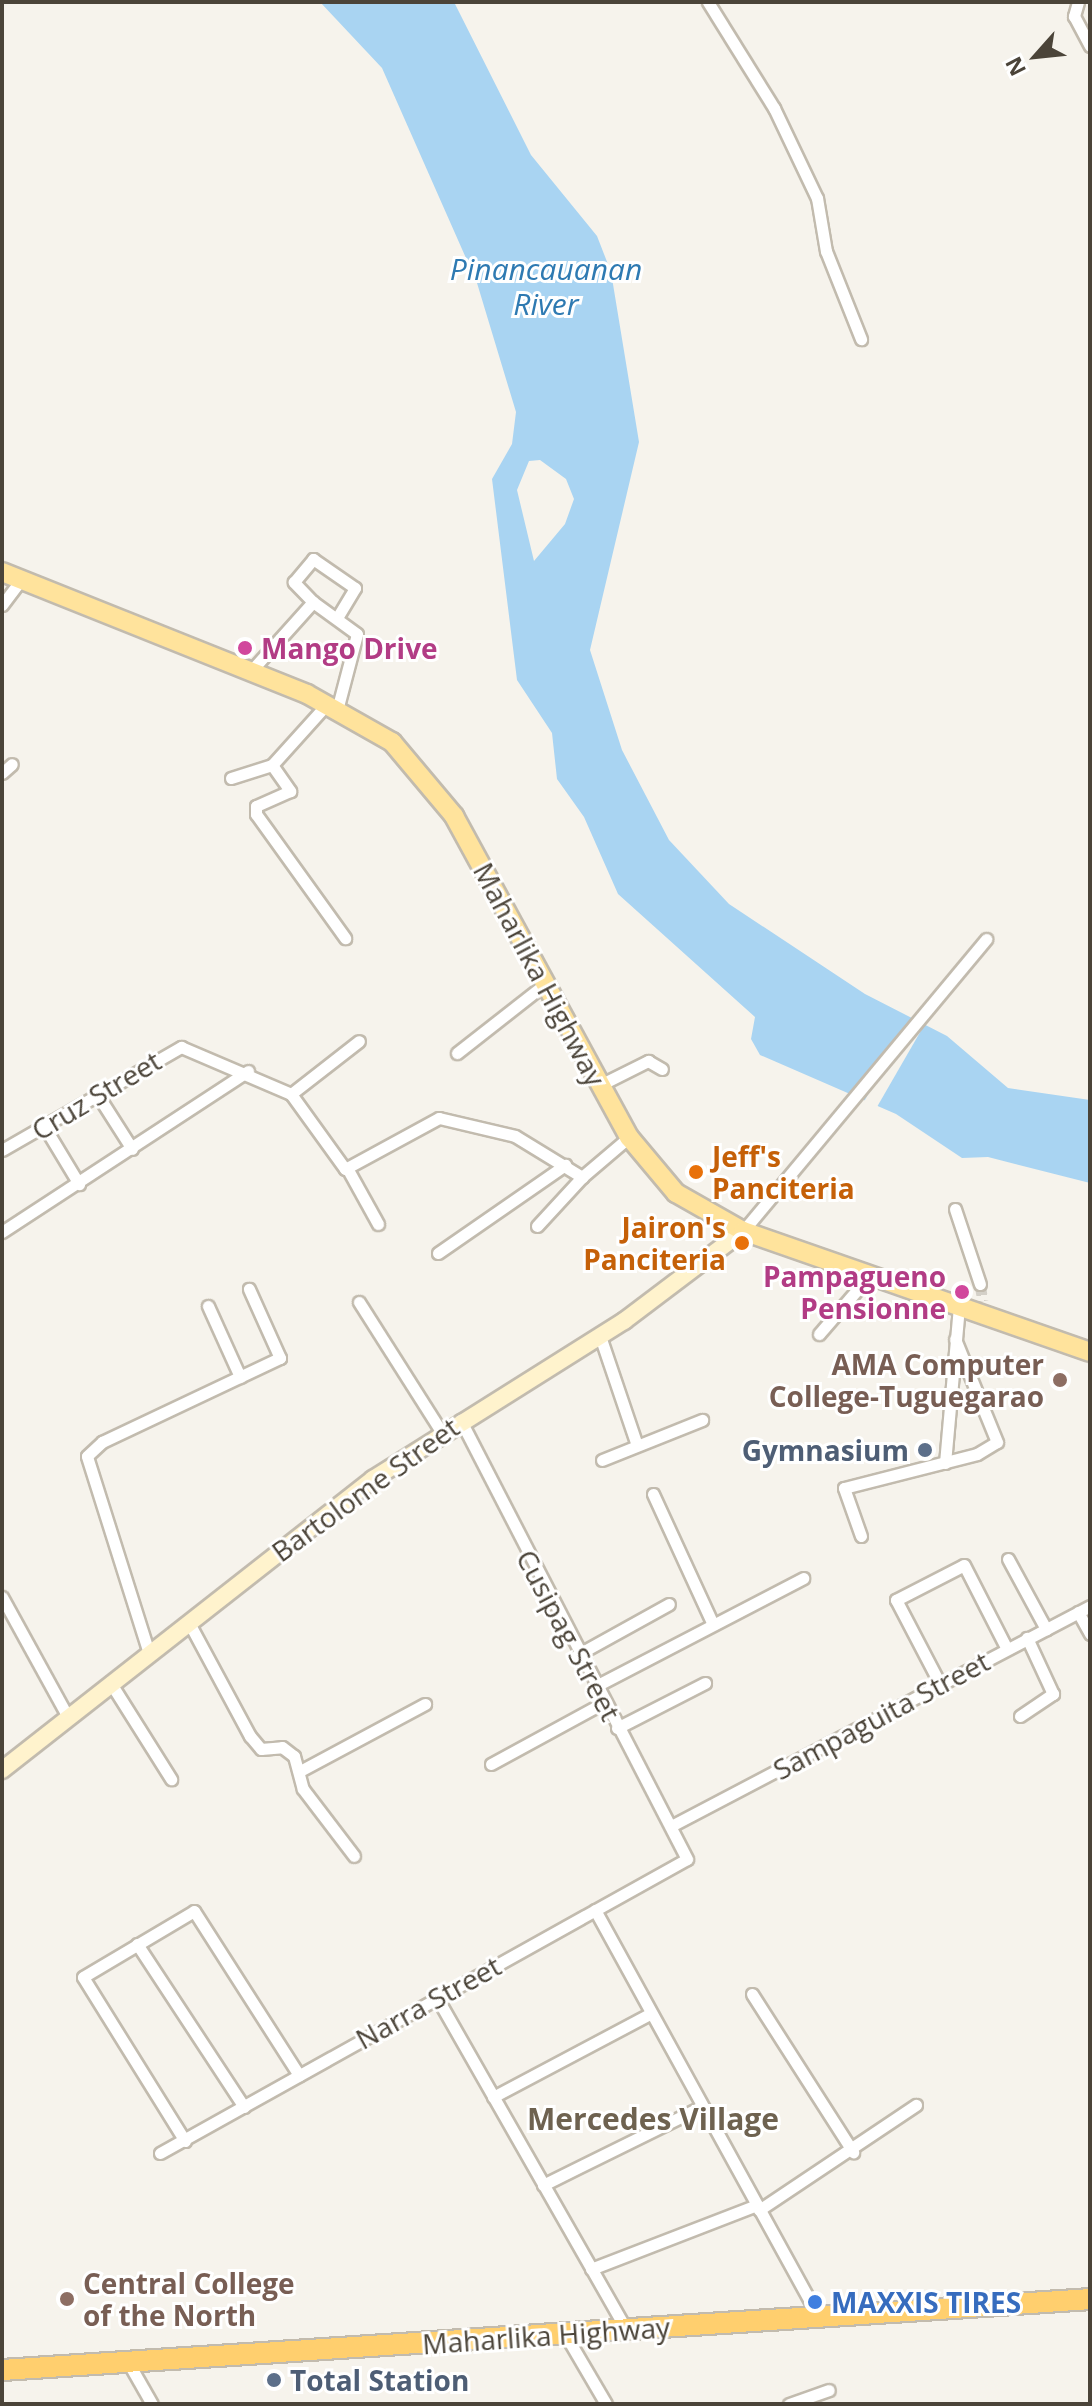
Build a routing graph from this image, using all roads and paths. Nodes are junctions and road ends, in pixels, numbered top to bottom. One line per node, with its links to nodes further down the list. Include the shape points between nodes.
1 (708, 2): 4 (street, via 774,108 817,198 826,251)
2 (1078, 2): 3 (street, via 1074,16)
3 (1090, 46)
4 (861, 339)
5 (2, 572): 6 (main road, Maharlika Highway)
6 (21, 580): 8 (street); 10 (main road, Maharlika Highway)
7 (313, 602): 9 (street); 9 (street, via 294,582 313,559 355,588); 10 (street)
8 (2, 605)
9 (337, 618): 11 (street, via 357,634)
10 (251, 671): 11 (main road, Maharlika Highway)
11 (332, 707): 13 (street); 18 (main road, Maharlika Highway, via 392,742 426,775)
12 (12, 764): 14 (street)
13 (272, 765): 15 (street); 16 (street, via 290,791 256,806 256,814)
14 (2, 773)
15 (231, 778)
16 (345, 938)
17 (986, 939): 37 (street)
18 (545, 984): 20 (street); 23 (main road, Maharlika Highway)
19 (359, 1041): 25 (street)
20 (457, 1053)
21 (662, 1069): 23 (street, via 648,1061)
22 (248, 1071): 24 (street, Cruz Street, via 174,1048); 25 (street, Cruz Street); 28 (street)
23 (600, 1085): 27 (main road, Maharlika Highway)
24 (97, 1094): 26 (street, Cruz Street); 28 (street)
25 (291, 1094): 31 (street, Cruz Street, via 333,1161)
26 (44, 1126): 29 (street, Cruz Street); 33 (street)
27 (629, 1137): 32 (street); 37 (main road, Maharlika Highway, via 676,1193)
28 (132, 1149): 33 (street)
29 (2, 1150)
30 (565, 1165): 31 (street, via 515,1136 449,1118); 32 (street); 39 (street)
31 (347, 1168): 35 (street, Cruz Street)
32 (582, 1177): 36 (street)
33 (79, 1184): 38 (street)
34 (955, 1209): 41 (street)
35 (378, 1224)
36 (537, 1226)
37 (743, 1231): 40 (main road, Maharlika Highway); 47 (street, Bartolome Street)
38 (2, 1232)
39 (438, 1253)
40 (869, 1276): 45 (main road, Maharlika Highway); 46 (street)
41 (980, 1284)
42 (249, 1289): 50 (street, via 280,1357)
43 (359, 1302): 53 (street)
44 (208, 1306): 50 (street)
45 (959, 1306): 48 (street); 49 (main road, Maharlika Highway, via 981,1307)
46 (819, 1334)
47 (600, 1336): 51 (street, Bartolome Street); 54 (street)
48 (955, 1339): 56 (street); 56 (street, via 998,1435 989,1450)
49 (1090, 1352)
50 (240, 1377): 71 (street, via 102,1442 87,1456)
51 (460, 1420): 53 (street, Bartolome Street); 72 (street, Cusipag Street)
52 (702, 1420): 54 (street)
53 (441, 1431): 65 (street, Bartolome Street)
54 (637, 1445): 55 (street)
55 (602, 1460)
56 (945, 1463): 58 (street, via 844,1488)
57 (653, 1494): 66 (street)
58 (861, 1536)
59 (1008, 1559): 67 (street)
60 (803, 1578): 66 (street)
61 (2, 1597): 79 (street)
62 (669, 1604): 72 (street)
63 (1090, 1606): 64 (street, Sampaguita Street)
64 (1078, 1612): 67 (street, Sampaguita Street); 68 (street)
65 (188, 1621): 71 (street, Bartolome Street); 84 (street, via 256,1745 287,1748)
66 (712, 1622): 76 (street)
67 (1046, 1629): 69 (street, Sampaguita Street)
68 (1090, 1634)
69 (1027, 1638): 70 (street, Sampaguita Street); 80 (street, via 1053,1694)
70 (1007, 1649): 75 (street, Sampaguita Street); 75 (street, via 964,1565 896,1600)
71 (148, 1650): 73 (street, Bartolome Street)
72 (577, 1655): 76 (street, Cusipag Street)
73 (110, 1682): 79 (street, Bartolome Street); 85 (street)
74 (705, 1683): 81 (street)
75 (940, 1684): 86 (street, Sampaguita Street)
76 (594, 1687): 77 (street, Cusipag Street)
77 (603, 1703): 81 (street, Cusipag Street); 82 (street)
78 (425, 1704): 84 (street)
79 (67, 1715): 83 (street, Bartolome Street)
80 (1020, 1716)
81 (617, 1728): 86 (street, Cusipag Street)
82 (491, 1764)
83 (2, 1770)
84 (300, 1771): 88 (street, via 303,1789)
85 (171, 1779)
86 (673, 1825): 87 (street, Cusipag Street)
87 (684, 1847): 89 (street, Narra Street, via 683,1864)
88 (354, 1856)
89 (595, 1910): 92 (street, Narra Street); 93 (street)
90 (137, 1944): 94 (street, via 194,1911); 97 (street); 99 (street, via 83,1977)
91 (752, 1994): 100 (street)
92 (436, 1996): 94 (street, Narra Street); 95 (street)
93 (650, 2014): 95 (street); 98 (street)
94 (299, 2075): 97 (street, Narra Street)
95 (493, 2097): 102 (street)
96 (916, 2105): 100 (street)
97 (244, 2107): 99 (street, Narra Street)
98 (701, 2107): 102 (street); 103 (street)
99 (185, 2141): 101 (street, Narra Street)
100 (853, 2152): 103 (street)
101 (160, 2153)
102 (543, 2185): 104 (street)
103 (758, 2208): 104 (street); 106 (street)
104 (591, 2269): 107 (street)
105 (1090, 2299): 106 (highway, Maharlika Highway)
106 (819, 2317): 107 (highway, Maharlika Highway)
107 (626, 2329): 108 (highway, Maharlika Highway)
108 (565, 2334): 109 (highway, Maharlika Highway); 113 (street)
109 (128, 2362): 110 (highway, Maharlika Highway); 112 (street)
110 (2, 2370)
111 (829, 2390): 114 (street)
112 (152, 2404)
113 (606, 2404)
114 (789, 2404)

